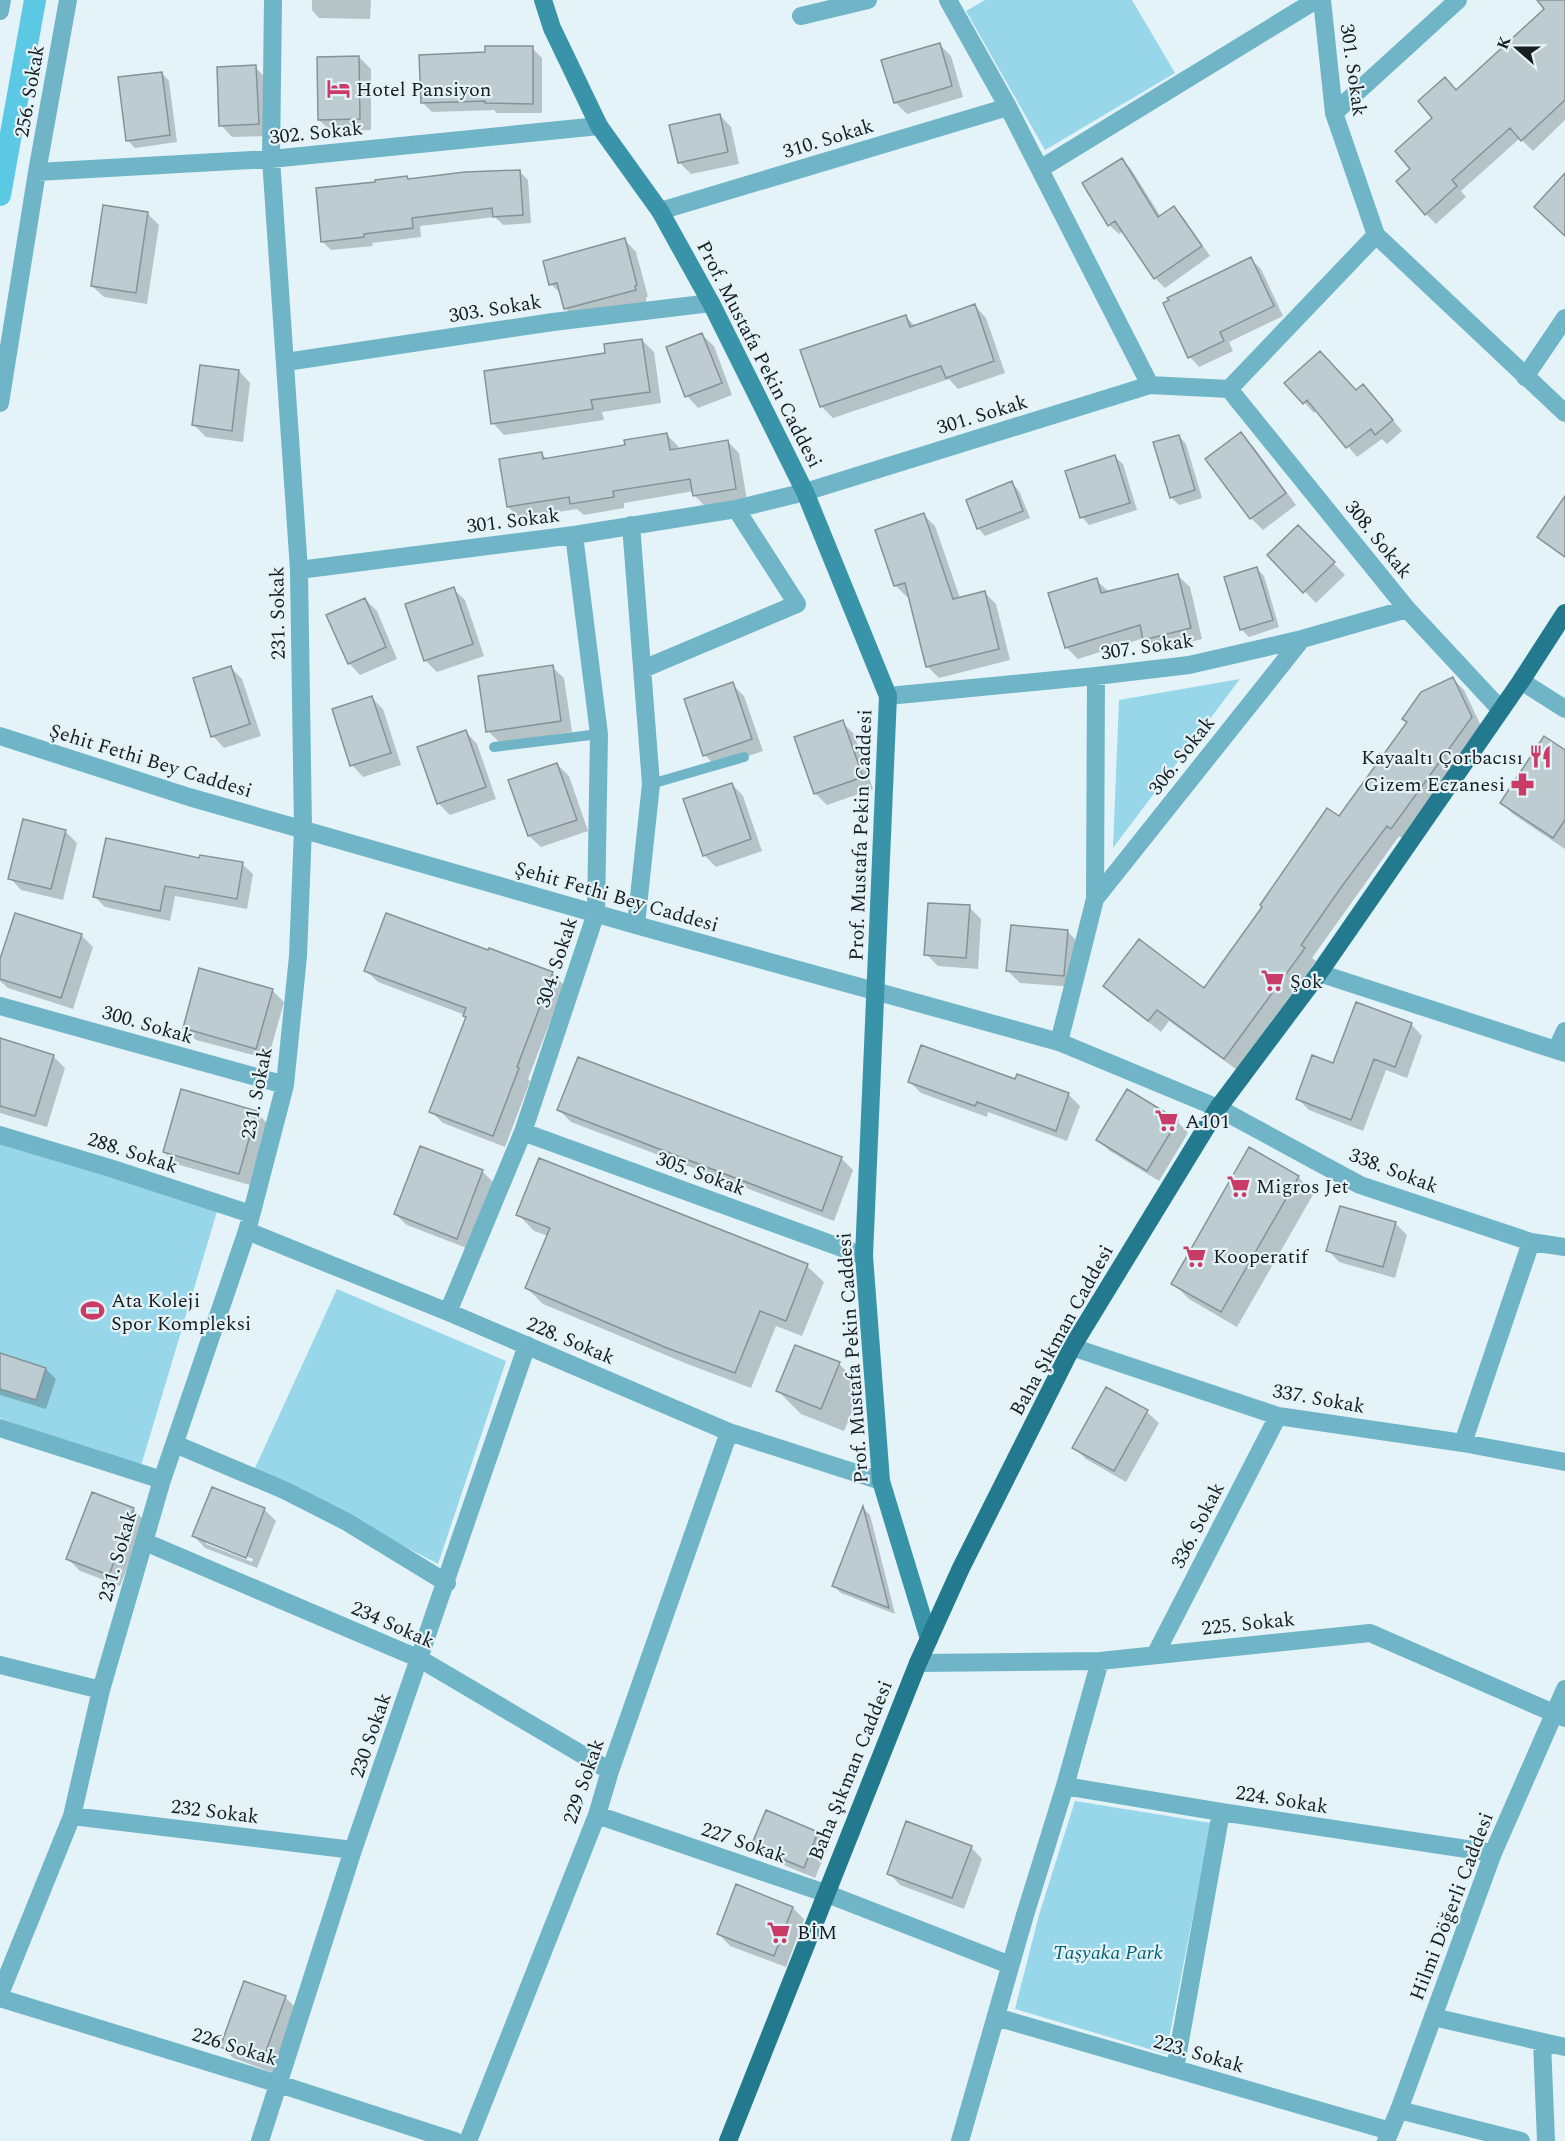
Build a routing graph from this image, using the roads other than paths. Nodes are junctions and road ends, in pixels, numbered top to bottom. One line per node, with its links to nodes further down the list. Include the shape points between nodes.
1 (2, 0): 10 (street)
2 (68, 0): 17 (street, 256. Sokak)
3 (273, 0): 15 (street, 231. Sokak)
4 (543, 0): 14 (main road, Prof. Mustafa Pekin Caddesi, via 552,28)
5 (868, 0): 11 (street)
6 (1316, 0): 16 (street)
7 (1323, 0): 13 (street, 301. Sokak)
8 (1458, 0): 13 (street)
9 (953, 1): 12 (street)
10 (0, 12)
11 (801, 16)
12 (1008, 107): 16 (street); 18 (street, 310. Sokak)
13 (1334, 113): 19 (street, 301. Sokak)
14 (599, 126): 15 (street, 302. Sokak); 18 (main road, Prof. Mustafa Pekin Caddesi)
15 (271, 159): 17 (street, 302. Sokak); 22 (street, 231. Sokak)
16 (1040, 169): 24 (street)
17 (37, 172): 26 (street, 256. Sokak)
18 (660, 212): 20 (main road, Prof. Mustafa Pekin Caddesi)
19 (1376, 236): 23 (street); 25 (street)
20 (711, 303): 22 (street, 303. Sokak); 28 (main road, Prof. Mustafa Pekin Caddesi)
21 (1565, 318): 23 (street)
22 (286, 362): 32 (street, 231. Sokak)
23 (1526, 377): 27 (street)
24 (1150, 385): 25 (street, 301. Sokak); 28 (street, 301. Sokak)
25 (1230, 389): 33 (street, 308. Sokak)
26 (0, 403)
27 (1565, 413)
28 (805, 492): 29 (street, 301. Sokak); 39 (main road, Prof. Mustafa Pekin Caddesi)
29 (736, 509): 30 (street, 301. Sokak); 36 (street, via 797,604)
30 (631, 525): 31 (street, 301. Sokak); 36 (street)
31 (574, 535): 32 (street, 301. Sokak); 42 (street, 304. Sokak)
32 (299, 570): 47 (street, 231. Sokak)
33 (1407, 609): 35 (street, 307. Sokak); 41 (street, 308. Sokak)
34 (1565, 613): 38 (main road, Baha Şıkman Caddesi)
35 (1302, 639): 37 (street, 307. Sokak, via 1189,665); 48 (street, 306. Sokak)
36 (642, 669): 46 (street)
37 (1096, 676): 39 (street, 307. Sokak); 48 (street)
38 (1521, 681): 40 (street); 41 (main road, Baha Şıkman Caddesi)
39 (888, 696): 52 (main road, Prof. Mustafa Pekin Caddesi)
40 (1565, 709)
41 (1501, 710): 51 (main road, Baha Şıkman Caddesi)
42 (599, 734): 44 (lane); 49 (street, 304. Sokak)
43 (0, 736): 47 (street, Şehit Fethi Bey Caddesi)
44 (494, 747)
45 (744, 757): 46 (lane)
46 (651, 784): 50 (street)
47 (303, 829): 49 (street, Şehit Fethi Bey Caddesi); 57 (street, 231. Sokak, via 298,956)
48 (1095, 898): 55 (street)
49 (596, 913): 50 (street, Şehit Fethi Bey Caddesi); 59 (street, 304. Sokak)
50 (636, 925): 52 (street, Şehit Fethi Bey Caddesi)
51 (1319, 973): 56 (street); 58 (main road, Baha Şıkman Caddesi)
52 (876, 993): 55 (street, Şehit Fethi Bey Caddesi); 64 (main road, Prof. Mustafa Pekin Caddesi)
53 (0, 1006): 57 (street, 300. Sokak)
54 (1565, 1031): 56 (street)
55 (1059, 1042): 58 (street, Şehit Fethi Bey Caddesi)
56 (1560, 1052)
57 (285, 1085): 61 (street, 231. Sokak)
58 (1218, 1108): 62 (street, 338. Sokak, via 1360,1185); 67 (main road, Baha Şıkman Caddesi)
59 (523, 1132): 64 (street, 305. Sokak); 65 (street, 304. Sokak)
60 (0, 1135): 61 (street, 288. Sokak, via 110,1168)
61 (249, 1223): 65 (street, 228. Sokak); 72 (street, 231. Sokak)
62 (1531, 1242): 63 (street, 338. Sokak); 71 (street)
63 (1565, 1247)
64 (864, 1256): 75 (main road, Prof. Mustafa Pekin Caddesi)
65 (448, 1312): 66 (street, 228. Sokak)
66 (527, 1345): 70 (street, 228. Sokak); 77 (street, 230 Sokak)
67 (1072, 1347): 68 (street, 337. Sokak); 78 (main road, Baha Şıkman Caddesi)
68 (1278, 1416): 71 (street, 337. Sokak); 79 (street, 336. Sokak)
69 (0, 1428): 74 (street)
70 (729, 1431): 75 (street, 228. Sokak); 87 (street, 229 Sokak)
71 (1463, 1443): 73 (street, 337. Sokak)
72 (175, 1444): 74 (street, 231. Sokak); 77 (street, via 284,1490 347,1522)
73 (1565, 1461)
74 (162, 1480): 76 (street, 231. Sokak)
75 (881, 1481): 78 (main road, Prof. Mustafa Pekin Caddesi)
76 (145, 1542): 80 (street, 234 Sokak); 85 (street, 231. Sokak)
77 (447, 1583): 80 (street, 230 Sokak)
78 (929, 1639): 82 (main road, Baha Şıkman Caddesi)
79 (1155, 1655): 81 (street, 225. Sokak); 86 (street, 225. Sokak, via 1370,1633)
80 (420, 1659): 87 (street, 234 Sokak); 92 (street, 230 Sokak)
81 (1100, 1661): 82 (street, 225. Sokak); 88 (street)
82 (918, 1663): 94 (main road, Baha Şıkman Caddesi)
83 (0, 1665): 85 (street)
84 (1565, 1689): 86 (street, Hilmi Döğerli Caddesi)
85 (101, 1690): 91 (street, 231. Sokak)
86 (1559, 1716): 93 (street, Hilmi Döğerli Caddesi)
87 (610, 1771): 90 (street, 229 Sokak)
88 (1065, 1786): 89 (street, 224. Sokak); 95 (street)
89 (1221, 1812): 93 (street, 224. Sokak); 101 (street)
90 (597, 1815): 94 (street, 227 Sokak); 107 (street, 229 Sokak)
91 (72, 1816): 92 (street, 232 Sokak); 96 (street, 231. Sokak)
92 (353, 1850): 102 (street, 230 Sokak)
93 (1492, 1853): 98 (street, Hilmi Döğerli Caddesi)
94 (825, 1893): 95 (street, 227 Sokak); 108 (main road, Baha Şıkman Caddesi)
95 (1010, 1965): 97 (street)
96 (0, 1996): 102 (street, 226 Sokak)
97 (996, 2017): 101 (street, 223. Sokak); 109 (street)
98 (1433, 2017): 99 (street); 103 (street, Hilmi Döğerli Caddesi)
99 (1542, 2042): 100 (street); 111 (street)
100 (1565, 2048)
101 (1175, 2069): 104 (street, 223. Sokak)
102 (279, 2084): 105 (street, 230 Sokak); 106 (street, 226 Sokak)
103 (1399, 2110): 104 (street, Hilmi Döğerli Caddesi); 110 (street)
104 (1388, 2136)
105 (260, 2141)
106 (455, 2141)
107 (468, 2141)
108 (728, 2141)
109 (960, 2141)
110 (1521, 2141)
111 (1546, 2141)

